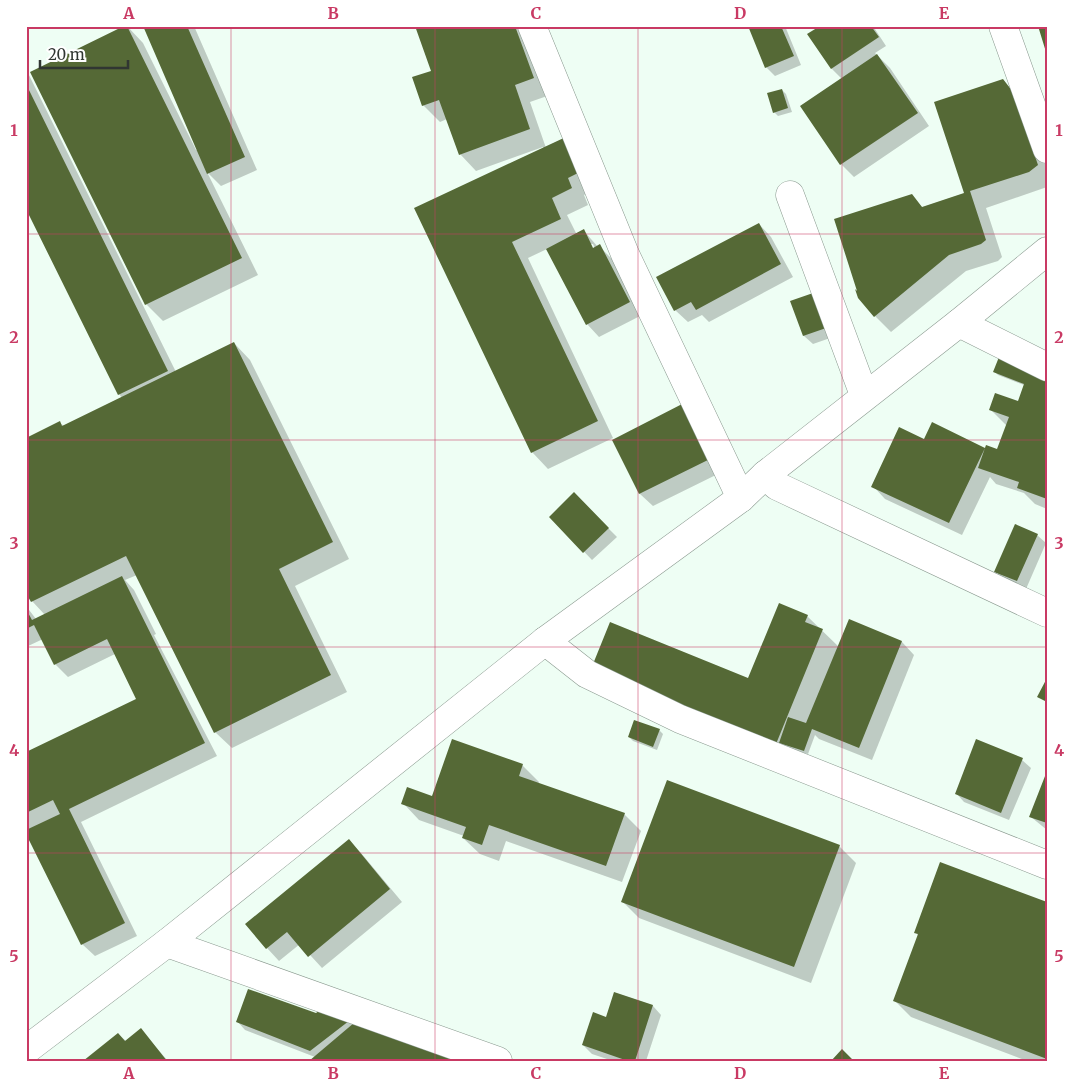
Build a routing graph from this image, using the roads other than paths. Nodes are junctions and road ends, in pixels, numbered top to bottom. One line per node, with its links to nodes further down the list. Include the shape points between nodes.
1 (532, 26): 10 (street, via 625,254)
2 (1003, 26): 3 (street)
3 (1047, 149)
4 (790, 195): 8 (street)
5 (1047, 251): 6 (street)
6 (959, 323): 7 (street); 8 (street)
7 (1047, 368)
8 (864, 395): 9 (street)
9 (764, 475): 10 (street); 11 (street, via 777,486)
10 (742, 498): 12 (street)
11 (1047, 613)
12 (545, 641): 13 (street, via 588,674 680,719); 14 (street)
13 (1047, 865)
14 (167, 943): 15 (street); 16 (street)
15 (26, 1050)
16 (498, 1061)

